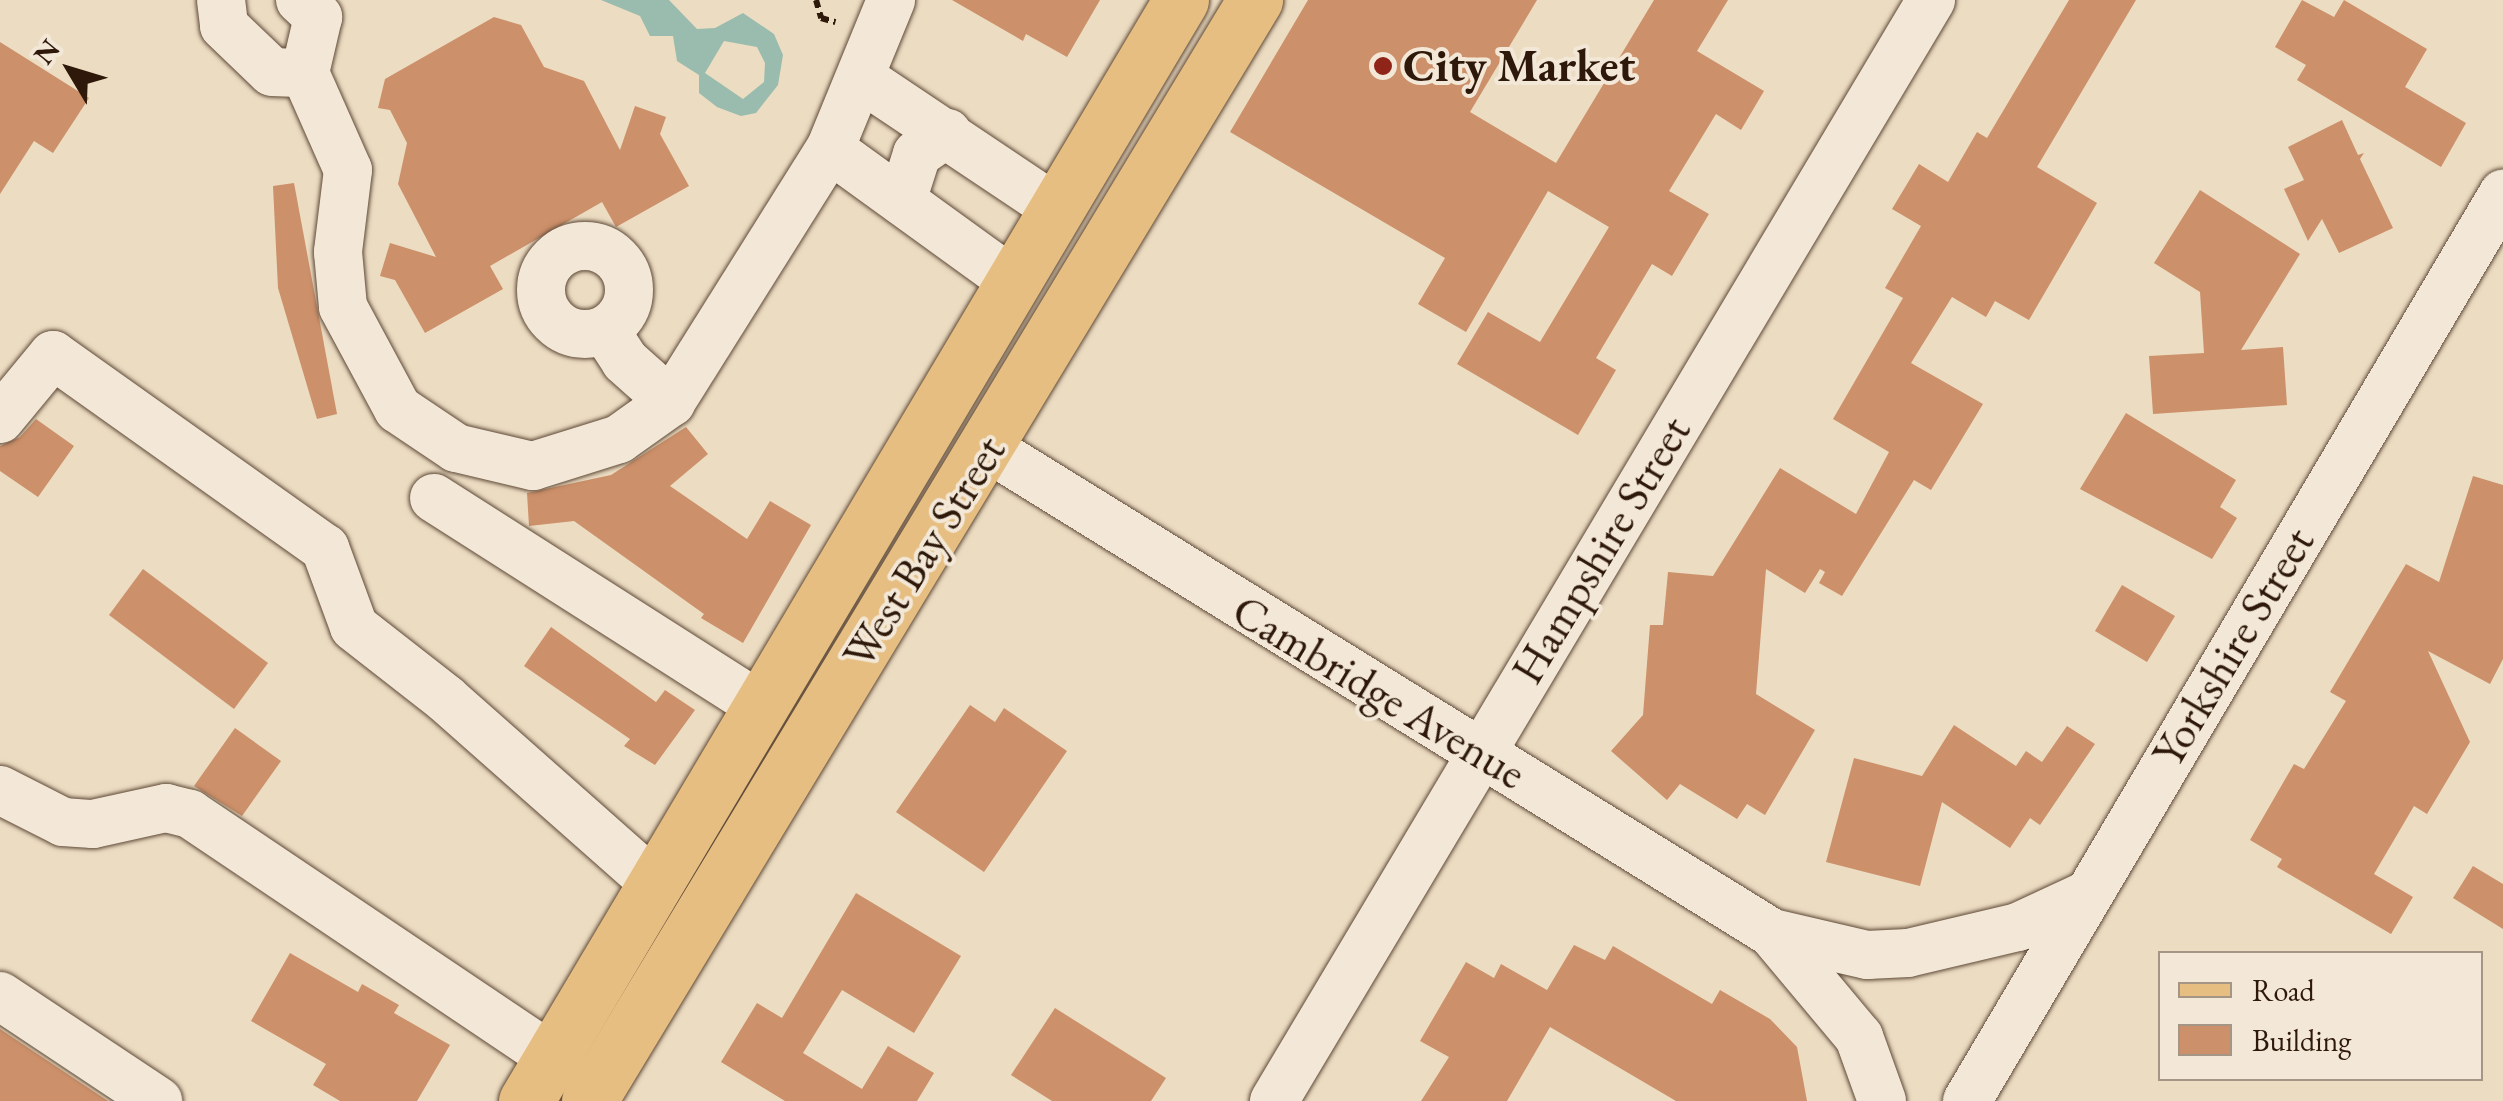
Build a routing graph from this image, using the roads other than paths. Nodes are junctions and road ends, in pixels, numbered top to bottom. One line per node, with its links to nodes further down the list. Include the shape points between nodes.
1 (221, 0): 7 (street, via 224,26 272,72)
2 (300, 0): 7 (street, via 318,17)
3 (891, 0): 8 (street)
4 (1181, 0): 13 (main road, West Bay Street)
5 (1255, 0): 18 (main road, West Bay Street)
6 (1931, 0): 21 (street, Hampshire Street)
7 (305, 73): 16 (street, via 348,170 338,252 343,306 398,409 456,448 533,466 619,439)
8 (861, 78): 9 (street); 10 (street)
9 (947, 132): 12 (street, via 917,154); 13 (street)
10 (830, 149): 12 (street); 16 (street)
11 (2503, 194): 24 (street, Yorkshire Street)
12 (902, 200): 14 (street)
13 (1055, 208): 14 (main road, West Bay Street)
14 (1012, 280): 20 (main road, West Bay Street)
15 (606, 330): 16 (street, via 625,361)
16 (671, 402)
17 (0, 419): 23 (street, via 54,355 70,366 325,548 354,627)
18 (988, 448): 21 (street, Cambridge Avenue); 30 (main road, West Bay Street)
19 (434, 498): 20 (street)
20 (760, 706): 23 (main road, West Bay Street)
21 (1479, 752): 25 (street, Cambridge Avenue); 31 (street, Hampshire Street)
22 (0, 790): 27 (street, via 64,822 93,824 166,808 190,814)
23 (655, 884): 27 (main road, West Bay Street)
24 (2087, 895): 25 (street, Cambridge Avenue, via 2018,927 1908,953 1866,955); 28 (street, Yorkshire Street)
25 (1772, 934): 32 (street, Cambridge Avenue, via 1859,1037)
26 (0, 996): 29 (street)
27 (539, 1079)
28 (1976, 1098)
29 (158, 1101)
30 (589, 1101)
31 (1274, 1101)
32 (1882, 1101)

